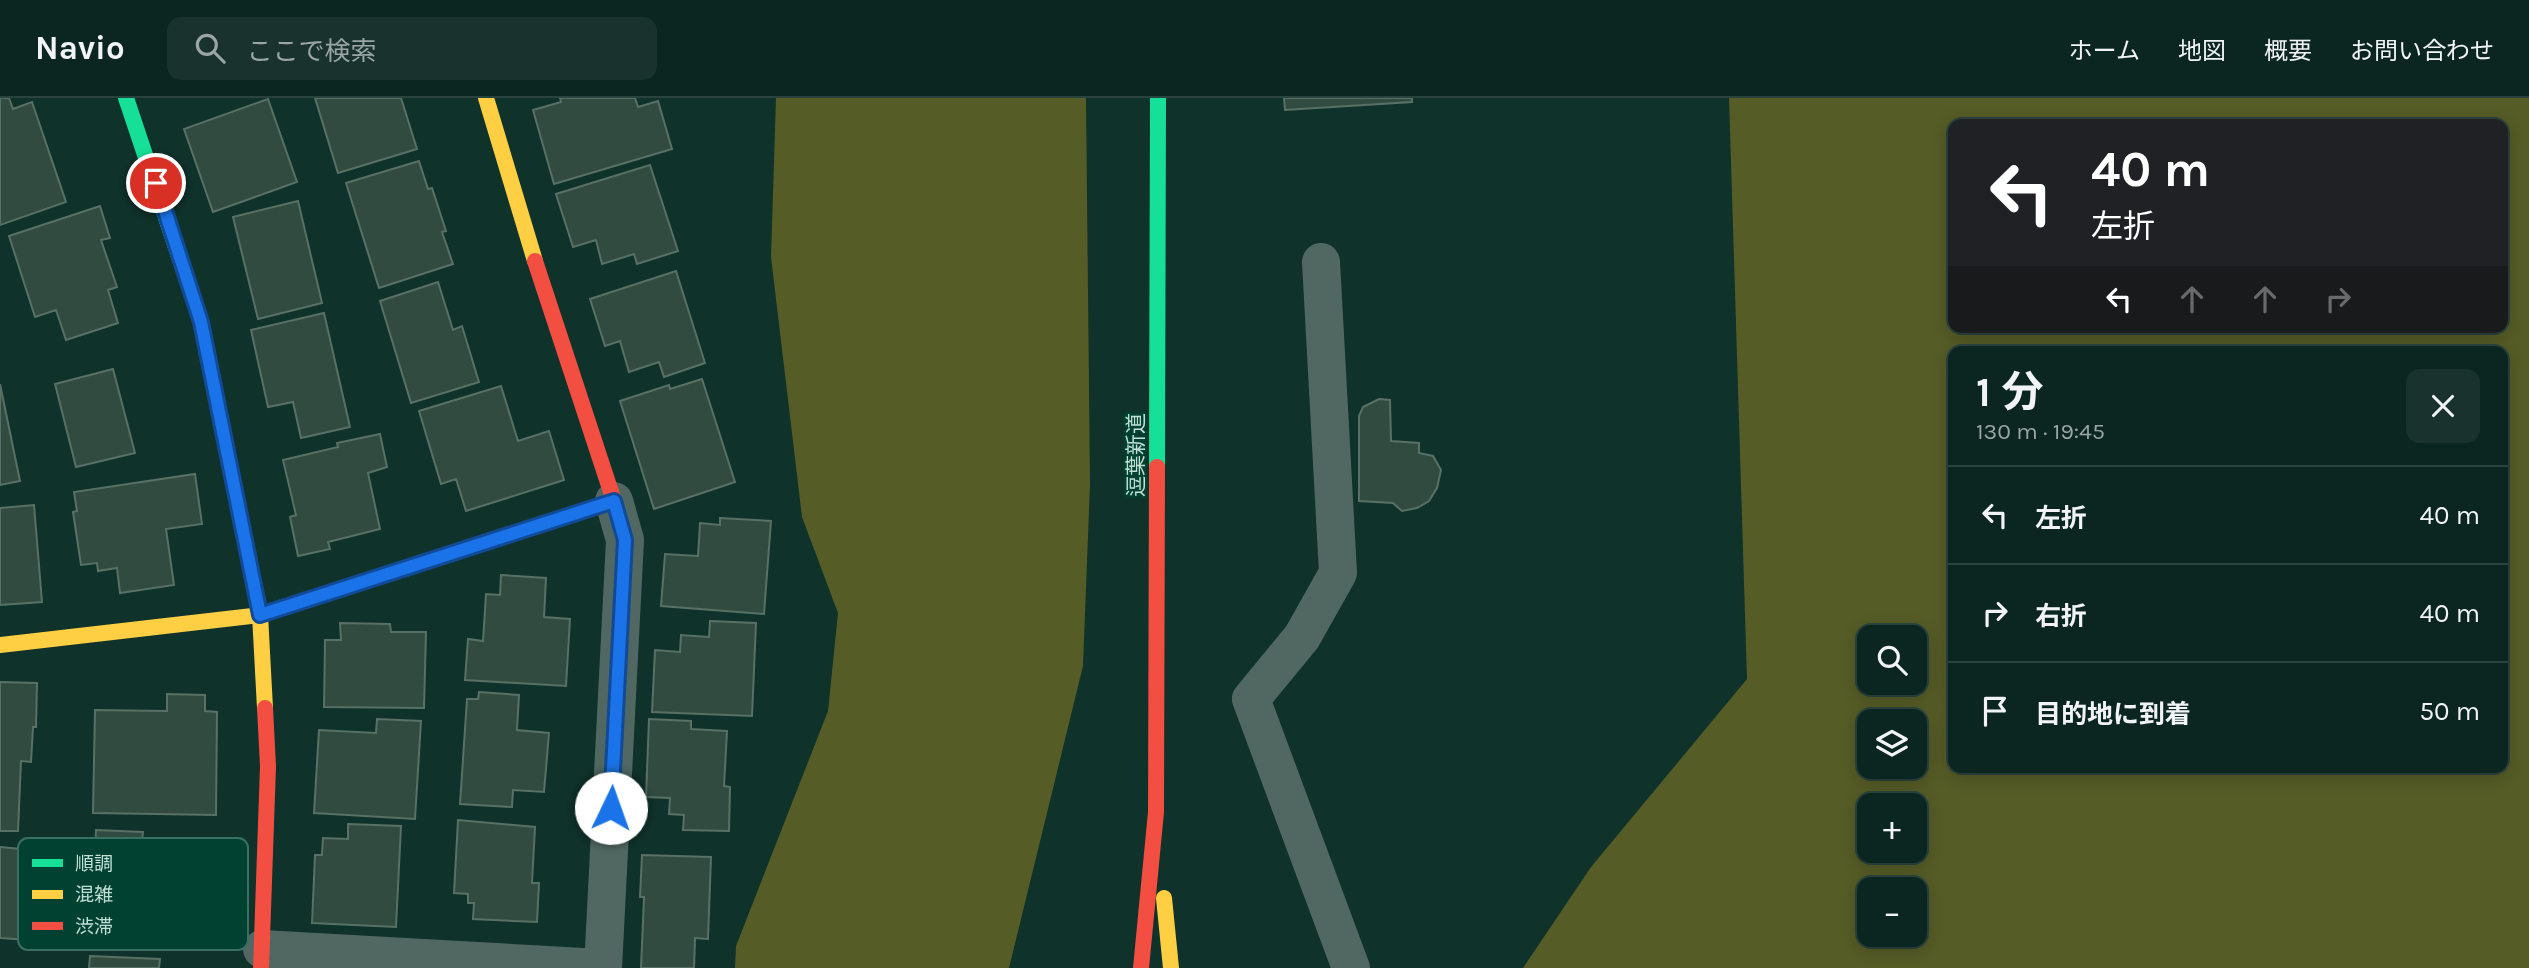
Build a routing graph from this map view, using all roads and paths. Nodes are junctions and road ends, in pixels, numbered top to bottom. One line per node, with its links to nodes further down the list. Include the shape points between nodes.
1 (126, 98): 6 (street, via 201,322)
2 (485, 98): 5 (street)
3 (1158, 98): 8 (street, 逗葉新道)
4 (1321, 262): 13 (street, via 1339,573 1302,637 1251,699)
5 (614, 501): 6 (street); 10 (street, via 625,540)
6 (260, 615): 7 (street); 9 (street, via 268,766)
7 (0, 645)
8 (1156, 812): 11 (street, 逗葉新道); 12 (street, 逗葉新道)
9 (262, 958): 10 (street)
10 (602, 968)
11 (1141, 968)
12 (1171, 968)
13 (1351, 968)

